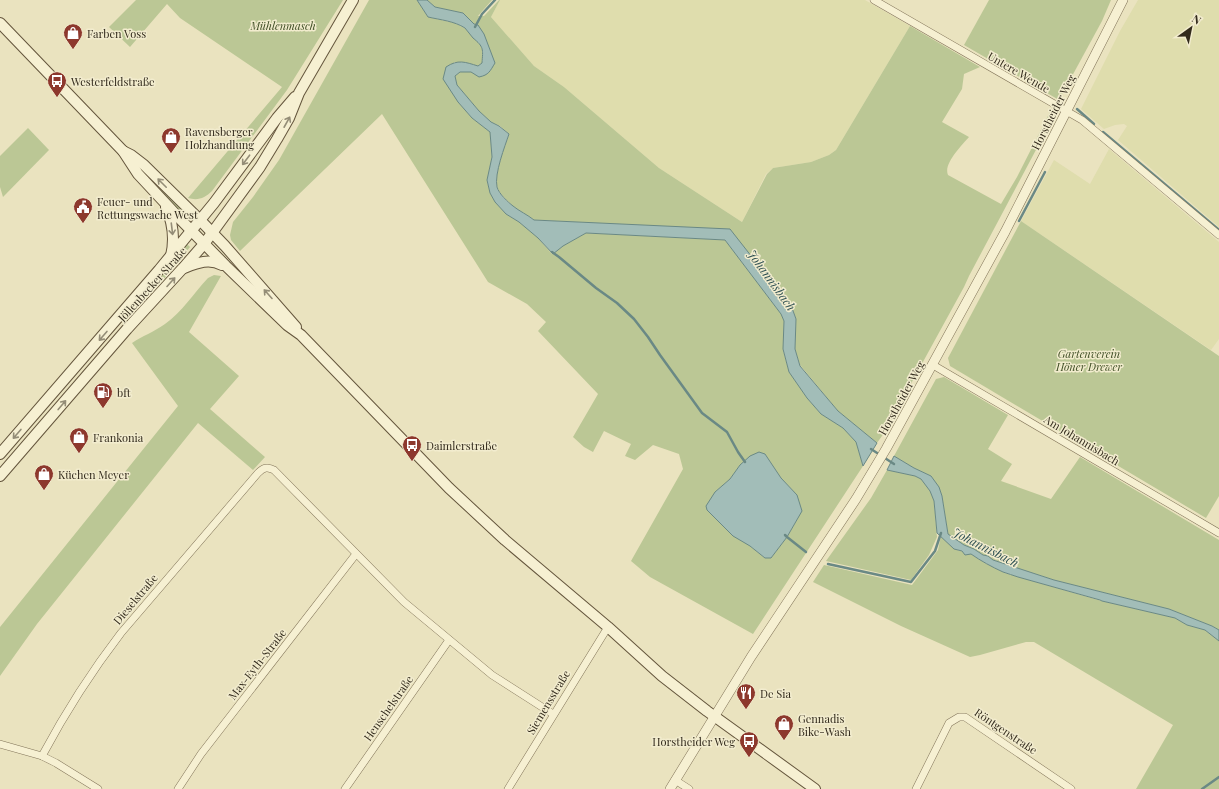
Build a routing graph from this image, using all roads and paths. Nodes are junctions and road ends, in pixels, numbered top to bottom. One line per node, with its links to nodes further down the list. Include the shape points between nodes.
1 (353, 0): 5 (main road, Jöllenbecker Straße)
2 (874, 0): 6 (street, Untere Wende)
3 (1123, 0): 6 (street, Horstheider Weg)
4 (0, 23): 7 (main road)
5 (299, 93): 9 (main road, Jöllenbecker Straße, one-way to 9); 11 (main road, Jöllenbecker Straße, one-way to 5, via 271,150 289,118)
6 (1067, 111): 12 (street, Untere Wende, via 1082,120); 18 (street, Horstheider Weg)
7 (123, 151): 8 (main road, via 138,174); 9 (main road, one-way to 7, via 144,165)
8 (165, 203): 10 (main road); 14 (main road, one-way to 14, via 172,229 173,247)
9 (200, 220): 10 (main road, Jöllenbecker Straße); 11 (main road)
10 (191, 231): 13 (main road); 14 (main road, Jöllenbecker Straße)
11 (212, 233): 13 (main road, Jöllenbecker Straße); 17 (main road, one-way to 11, via 292,321)
12 (1219, 235)
13 (204, 244): 15 (main road); 16 (main road, Jöllenbecker Straße)
14 (170, 256): 19 (main road, Jöllenbecker Straße, one-way to 19)
15 (226, 266): 16 (main road, via 212,261); 17 (main road)
16 (183, 268): 20 (main road, Jöllenbecker Straße, one-way to 16)
17 (301, 336): 23 (main road, via 468,506)
18 (933, 365): 21 (street, Am Johannisbach); 26 (street, Horstheider Weg, via 873,472)
19 (0, 454)
20 (0, 476)
21 (1219, 533)
22 (356, 554): 24 (street, via 404,602); 28 (street, Dieselstraße, via 274,470 269,467 263,469 118,637 82,689); 31 (street, Max-Eyth-Straße, via 201,754)
23 (608, 627): 25 (street, Siemensstraße); 26 (main road, via 662,676)
24 (449, 640): 25 (street, via 492,676); 32 (street, Henschelstraße)
25 (554, 714): 33 (street, Siemensstraße)
26 (714, 716): 29 (street, Horstheider Weg); 36 (main road)
27 (0, 744): 28 (street)
28 (42, 756): 30 (street)
29 (675, 780): 34 (street, Horstheider Weg); 35 (street)
30 (98, 789)
31 (178, 789)
32 (345, 789)
33 (508, 789)
34 (670, 789)
35 (689, 789)
36 (815, 789)
37 (916, 789): 38 (street, Röntgenstraße, via 949,723 959,717 972,720)
38 (1071, 789)

